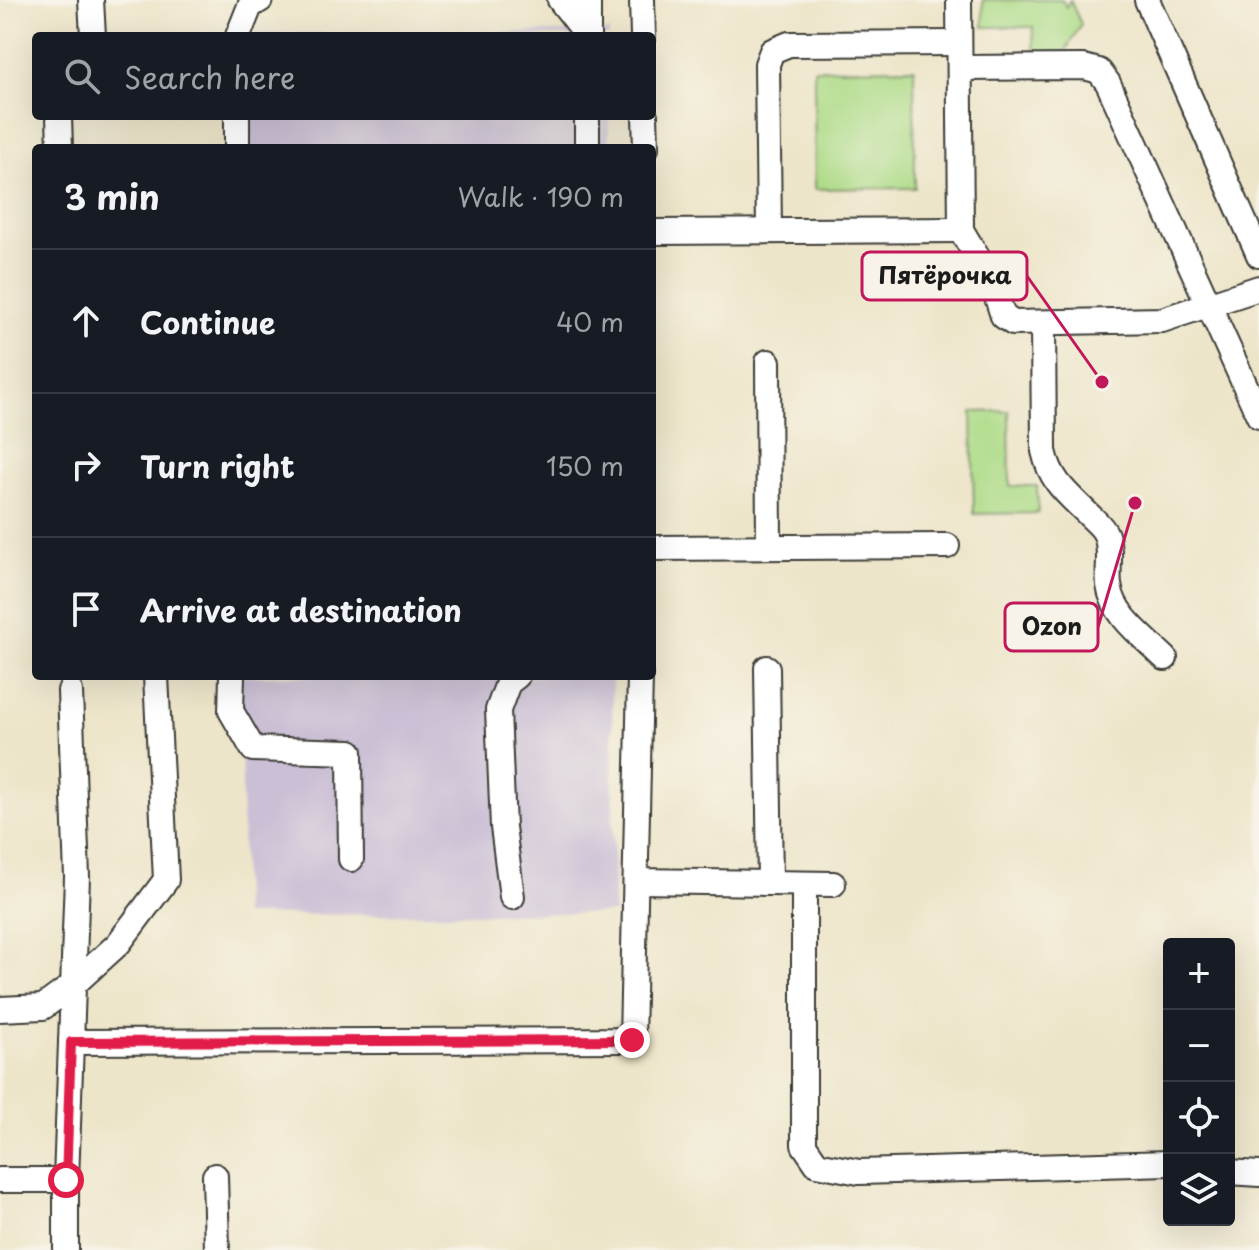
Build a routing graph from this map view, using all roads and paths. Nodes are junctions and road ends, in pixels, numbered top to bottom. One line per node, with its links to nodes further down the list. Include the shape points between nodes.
1 (91, 0): 8 (street)
2 (260, 0): 9 (street, via 250,6)
3 (560, 0): 10 (street)
4 (588, 0): 11 (street)
5 (642, 0): 12 (street)
6 (959, 0): 13 (street)
7 (1147, 0): 26 (street)
8 (93, 32)
9 (240, 32)
10 (585, 32)
11 (588, 32)
12 (643, 32)
13 (959, 43): 14 (street); 24 (street, via 789,44 772,51 767,64)
14 (960, 68): 23 (street); 28 (street, via 1099,71)
15 (59, 120): 19 (street)
16 (237, 120): 20 (street)
17 (587, 120): 21 (street)
18 (645, 120): 22 (street)
19 (60, 144)
20 (237, 144)
21 (587, 144)
22 (646, 144)
23 (961, 230): 24 (street); 29 (street, via 992,282 1003,316 1013,323)
24 (769, 231): 25 (street)
25 (656, 232)
26 (1259, 255)
27 (1259, 288): 28 (street)
28 (1209, 305): 29 (street, via 1162,320); 31 (street)
29 (1043, 323): 35 (street, via 1048,470 1106,535 1114,603)
30 (768, 362): 33 (street)
31 (1259, 416)
32 (947, 546): 33 (street)
33 (769, 547): 34 (street)
34 (656, 548)
35 (1165, 658)
36 (767, 668): 44 (street)
37 (156, 680): 48 (street, via 166,880 118,944)
38 (232, 680): 42 (street, via 231,711 253,749 350,752)
39 (512, 680): 47 (street, via 498,710)
40 (640, 680): 43 (street)
41 (70, 691): 48 (street, via 77,877)
42 (351, 859)
43 (636, 881): 44 (street); 50 (street, via 632,1040)
44 (770, 883): 45 (street)
45 (807, 884): 46 (street); 51 (street, via 804,1145 817,1164 859,1172)
46 (833, 884)
47 (512, 897)
48 (73, 985): 49 (street, via 43,1007); 50 (street)
49 (0, 1009)
50 (71, 1042): 56 (street)
51 (1163, 1163)
52 (1235, 1172): 53 (street)
53 (1259, 1174)
54 (215, 1176): 58 (street)
55 (0, 1180): 56 (street)
56 (66, 1180): 57 (street)
57 (66, 1250)
58 (217, 1250)

